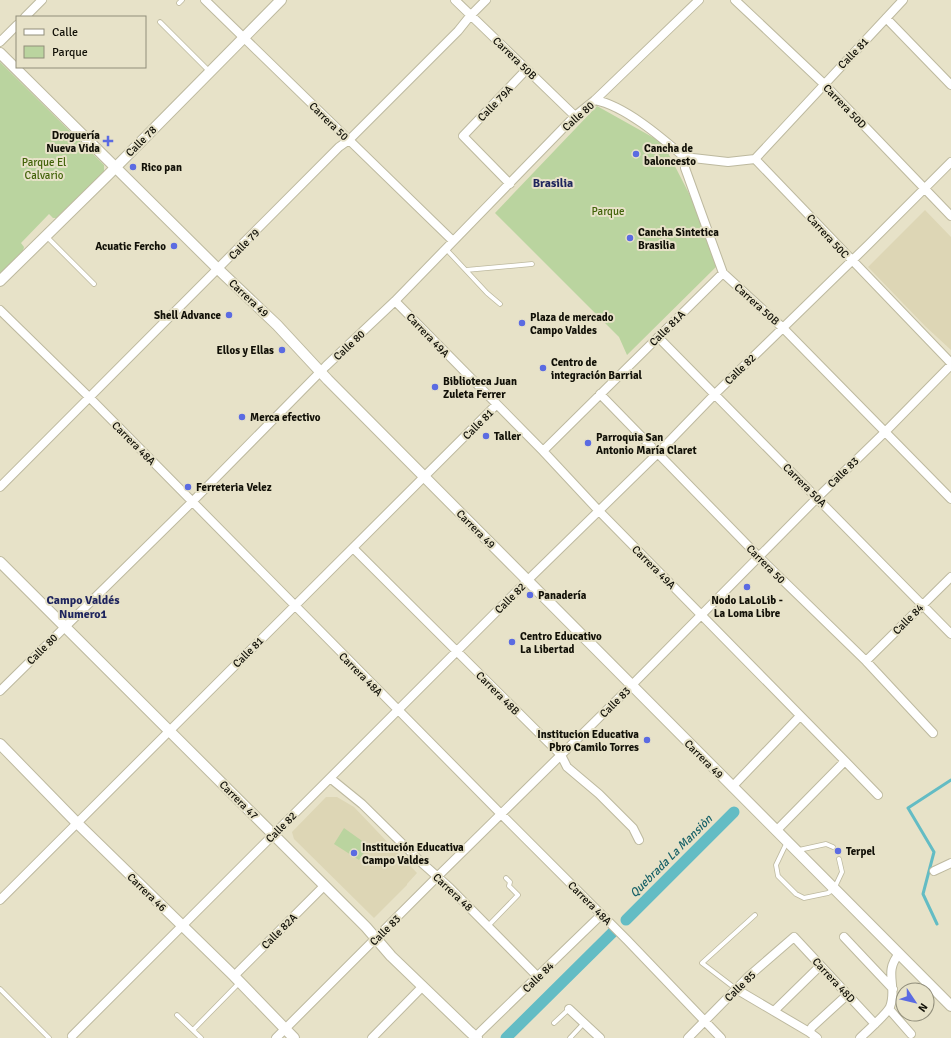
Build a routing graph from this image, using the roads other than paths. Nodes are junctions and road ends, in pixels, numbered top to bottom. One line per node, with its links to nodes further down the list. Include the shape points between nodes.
1 (42, 0): 9 (street)
2 (205, 0): 14 (street, Carrera 50)
3 (281, 0): 14 (street, Calle 78)
4 (454, 0): 10 (street, Carrera 50B)
5 (486, 0): 10 (street, Calle 79)
6 (699, 0): 21 (street, Calle 80)
7 (735, 0): 19 (street, Carrera 50D)
8 (903, 0): 11 (street, Calle 81)
9 (26, 16)
10 (470, 16): 17 (street, Carrera 50B); 23 (street, Calle 79)
11 (886, 18): 19 (street, Calle 81); 20 (street)
12 (160, 22): 18 (lane)
13 (16, 26): 15 (street)
14 (243, 38): 18 (street, Calle 78); 23 (street, Carrera 50)
15 (0, 42)
16 (0, 53): 27 (street, Carrera 49)
17 (526, 70): 22 (street, Carrera 50B); 28 (street, Calle 79A, via 463,136)
18 (210, 71): 27 (street, Calle 78)
19 (824, 84): 25 (street, Calle 81); 29 (street, Carrera 50D)
20 (951, 85)
21 (596, 100): 22 (street, Calle 80); 24 (street, via 644,125)
22 (575, 116): 28 (street, Calle 80)
23 (349, 140): 32 (street, Carrera 50); 36 (street, Calle 79, via 339,147)
24 (684, 157): 25 (street, via 728,162); 38 (street, Carrera 50B, via 685,168)
25 (755, 159): 34 (street, Carrera 50C)
26 (951, 162): 29 (street, Calle 82)
27 (115, 166): 31 (street, Calle 78); 36 (street, Carrera 49)
28 (510, 184): 32 (street, Calle 80)
29 (925, 188): 30 (street, Carrera 50D); 34 (street, Calle 82)
30 (951, 216)
31 (45, 236): 39 (street, Calle 78); 40 (lane)
32 (453, 241): 33 (street, Calle 80)
33 (445, 249): 37 (lane); 41 (street, Calle 80)
34 (851, 261): 44 (street, Calle 82); 46 (street, Carrera 50C)
35 (532, 264): 37 (lane)
36 (218, 269): 47 (street, Carrera 49, via 277,325); 50 (street, Calle 79)
37 (466, 270): 42 (lane)
38 (723, 273): 44 (street, Carrera 50B); 45 (street, Calle 81A)
39 (0, 281)
40 (94, 284)
41 (395, 301): 47 (street, Calle 80); 51 (street, Carrera 49A)
42 (500, 304)
43 (0, 310): 50 (street, Carrera 48A)
44 (783, 328): 49 (street, Calle 82); 52 (street, Carrera 50B)
45 (658, 337): 48 (street, Calle 81A); 49 (street, Carrera 50A)
46 (951, 364): 52 (street, Calle 83)
47 (320, 372): 55 (street, Carrera 49); 59 (street, Calle 80)
48 (600, 394): 53 (street, Calle 81A); 54 (street, Carrera 50)
49 (715, 394): 54 (street, Calle 82); 57 (street, Carrera 50A)
50 (89, 397): 56 (street, Calle 79); 59 (street, Carrera 48A)
51 (496, 405): 53 (street, Carrera 49A); 55 (street, Calle 81)
52 (885, 432): 57 (street, Calle 83); 58 (street, Carrera 50B)
53 (543, 451): 60 (street, Carrera 49A)
54 (657, 454): 60 (street, Calle 82); 62 (street, Carrera 50)
55 (424, 477): 61 (street, Calle 81); 65 (street, Carrera 49)
56 (0, 487)
57 (817, 498): 62 (street, Calle 83); 66 (street, Carrera 50A)
58 (951, 499)
59 (192, 502): 67 (street, Carrera 48A); 69 (street, Calle 80)
60 (598, 510): 65 (street, Calle 82); 68 (street, Carrera 49A)
61 (354, 549): 67 (street, Calle 81); 71 (street, Carrera 48B)
62 (759, 557): 68 (street, Calle 83); 72 (street, Carrera 50)
63 (0, 562): 69 (street, Carrera 47)
64 (951, 577): 66 (street, Calle 84)
65 (527, 581): 71 (street, Calle 82); 73 (street, Carrera 49)
66 (922, 605): 70 (street, Carrera 50A); 72 (street, Calle 84)
67 (294, 606): 75 (street, Carrera 48A); 77 (street, Calle 81)
68 (702, 614): 73 (street, Calle 83); 76 (street, Carrera 49A)
69 (65, 626): 74 (street, Calle 80); 77 (street, Carrera 47)
70 (951, 634)
71 (456, 652): 75 (street, Calle 82); 80 (street, Carrera 48B)
72 (866, 661): 78 (street, Carrera 50)
73 (631, 686): 80 (street, Calle 83); 83 (street, Carrera 49)
74 (0, 691)
75 (398, 710): 82 (street, Calle 82); 85 (street, Carrera 48A)
76 (800, 716): 81 (street, Carrera 49A); 83 (street)
77 (170, 731): 86 (street, Calle 81); 88 (street, Carrera 47)
78 (933, 733)
79 (0, 744): 86 (street, Carrera 46)
80 (561, 756): 85 (street, Calle 83); 89 (street, Carrera 48B, via 567,767 600,794 633,828)
81 (845, 761): 84 (street, Carrera 49A); 87 (street)
82 (330, 778): 88 (street, Calle 82); 96 (street, Carrera 48, via 362,804)
83 (732, 787): 87 (street, Carrera 49)
84 (878, 796)
85 (501, 814): 96 (street, Calle 83); 101 (street, Carrera 48A)
86 (77, 823): 100 (street, Calle 81); 103 (street, Carrera 46)
87 (776, 831): 90 (street, Carrera 49)
88 (273, 835): 98 (street, Carrera 47); 103 (street, Calle 82)
89 (639, 840)
90 (787, 842): 92 (street, Carrera 49); 99 (lane, via 776,865 778,876 786,885 804,898 828,893)
91 (833, 847): 92 (lane, via 826,844)
92 (796, 851): 99 (street, Carrera 49)
93 (839, 859): 99 (lane, via 842,872)
94 (951, 863): 95 (street)
95 (934, 871)
96 (437, 877): 104 (street, Carrera 48); 107 (street, Calle 83)
97 (506, 878): 104 (lane, via 510,882 509,886 518,895)
98 (324, 886): 107 (street, Carrera 47); 111 (street, Calle 82A)
99 (834, 889): 108 (street, Carrera 49)
100 (0, 900)
101 (601, 915): 110 (street, Calle 84); 122 (street, Carrera 48A)
102 (755, 915): 114 (lane, via 702,963)
103 (181, 925): 111 (street, Carrera 46); 130 (street, Calle 82)
104 (488, 926): 110 (street, Carrera 48)
105 (794, 936): 109 (street, Carrera 48D); 114 (street, Calle 85)
106 (844, 937): 115 (street)
107 (376, 940): 112 (street, Carrera 47); 126 (street, Calle 83)
108 (899, 954): 115 (street, via 890,968); 117 (street, Carrera 49)
109 (820, 966): 116 (street, Carrera 48D); 120 (street)
110 (538, 977): 131 (street, Calle 84)
111 (237, 979): 126 (street, Carrera 46); 127 (lane)
112 (423, 986): 131 (street, Carrera 47); 136 (street)
113 (0, 989): 132 (lane)
114 (736, 989): 120 (street); 122 (street, Calle 85)
115 (893, 989): 119 (street)
116 (847, 994): 125 (street, Carrera 48D); 128 (street)
117 (951, 1006)
118 (569, 1009): 123 (lane); 124 (street)
119 (889, 1009): 125 (street); 129 (street)
120 (774, 1011): 128 (street)
121 (178, 1015): 127 (lane)
122 (704, 1021): 139 (street, Calle 85); 140 (street, Carrera 48A)
123 (554, 1023)
124 (584, 1023): 137 (lane); 138 (street)
125 (875, 1024): 142 (street)
126 (285, 1029): 134 (street, Calle 83); 135 (street, Carrera 46)
127 (193, 1030): 133 (lane)
128 (809, 1032): 141 (street)
129 (911, 1034)
130 (72, 1036)
131 (476, 1037)
132 (49, 1038)
133 (201, 1038)
134 (276, 1038)
135 (294, 1038)
136 (372, 1038)
137 (570, 1038)
138 (600, 1038)
139 (688, 1038)
140 (721, 1038)
141 (817, 1038)
142 (860, 1038)

